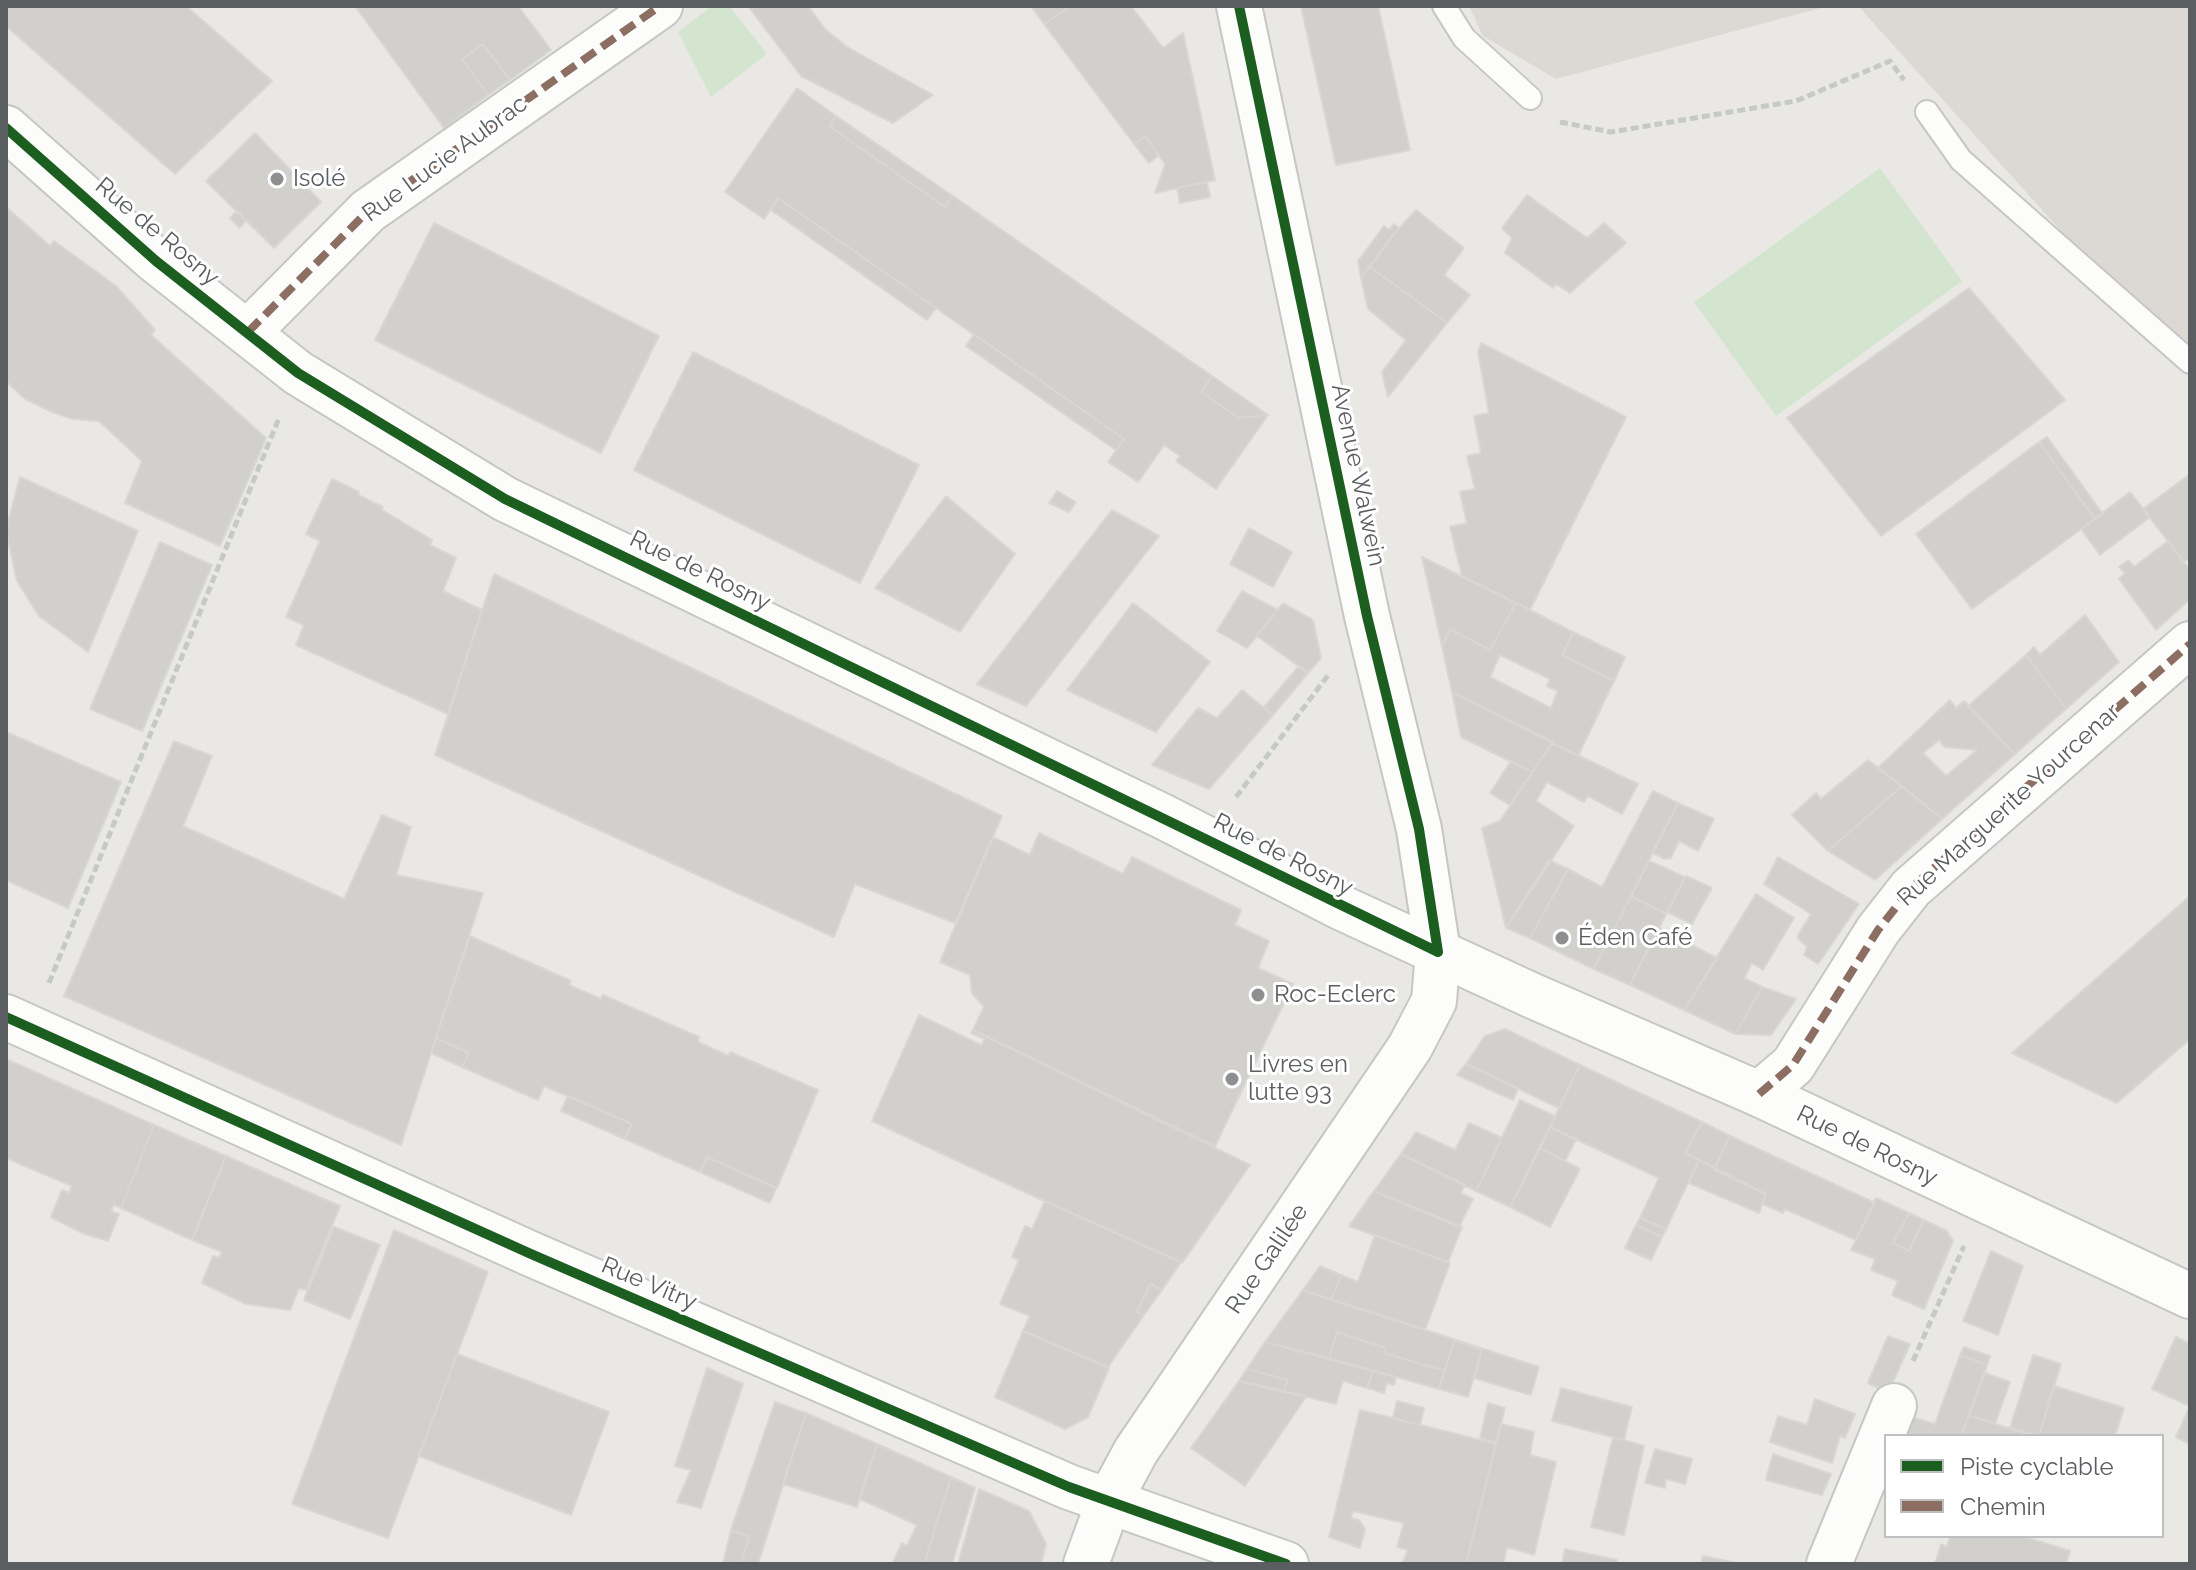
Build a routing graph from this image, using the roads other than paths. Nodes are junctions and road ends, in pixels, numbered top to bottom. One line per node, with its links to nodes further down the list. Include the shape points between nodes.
1 (660, 6): 7 (main road, Rue Lucie Aubrac, via 368,211)
2 (1239, 6): 10 (main road, Avenue Walwein, via 1419,829)
3 (1444, 6): 4 (lane, via 1464,38)
4 (1530, 98)
5 (1927, 112): 8 (lane, via 1961,160)
6 (6, 128): 7 (main road, Rue de Rosny, via 156,261)
7 (248, 332): 10 (main road, Rue de Rosny, via 298,373 505,499)
8 (2190, 362)
9 (2190, 644): 12 (main road, Rue Marguerite Yourcenar, via 1911,888 1878,930 1793,1065)
10 (1438, 952): 12 (main road, Rue de Rosny); 15 (main road, Rue Galilée, via 1434,1001 1410,1047 1136,1451)
11 (18, 1023): 15 (main road, Rue Vitry, via 531,1254)
12 (1759, 1094): 13 (main road, Rue de Rosny)
13 (2190, 1296)
14 (1894, 1406): 18 (main road)
15 (1109, 1501): 16 (main road, Rue Galilée); 17 (main road, Rue Vitry)
16 (1086, 1564)
17 (1286, 1564)
18 (1829, 1564)

